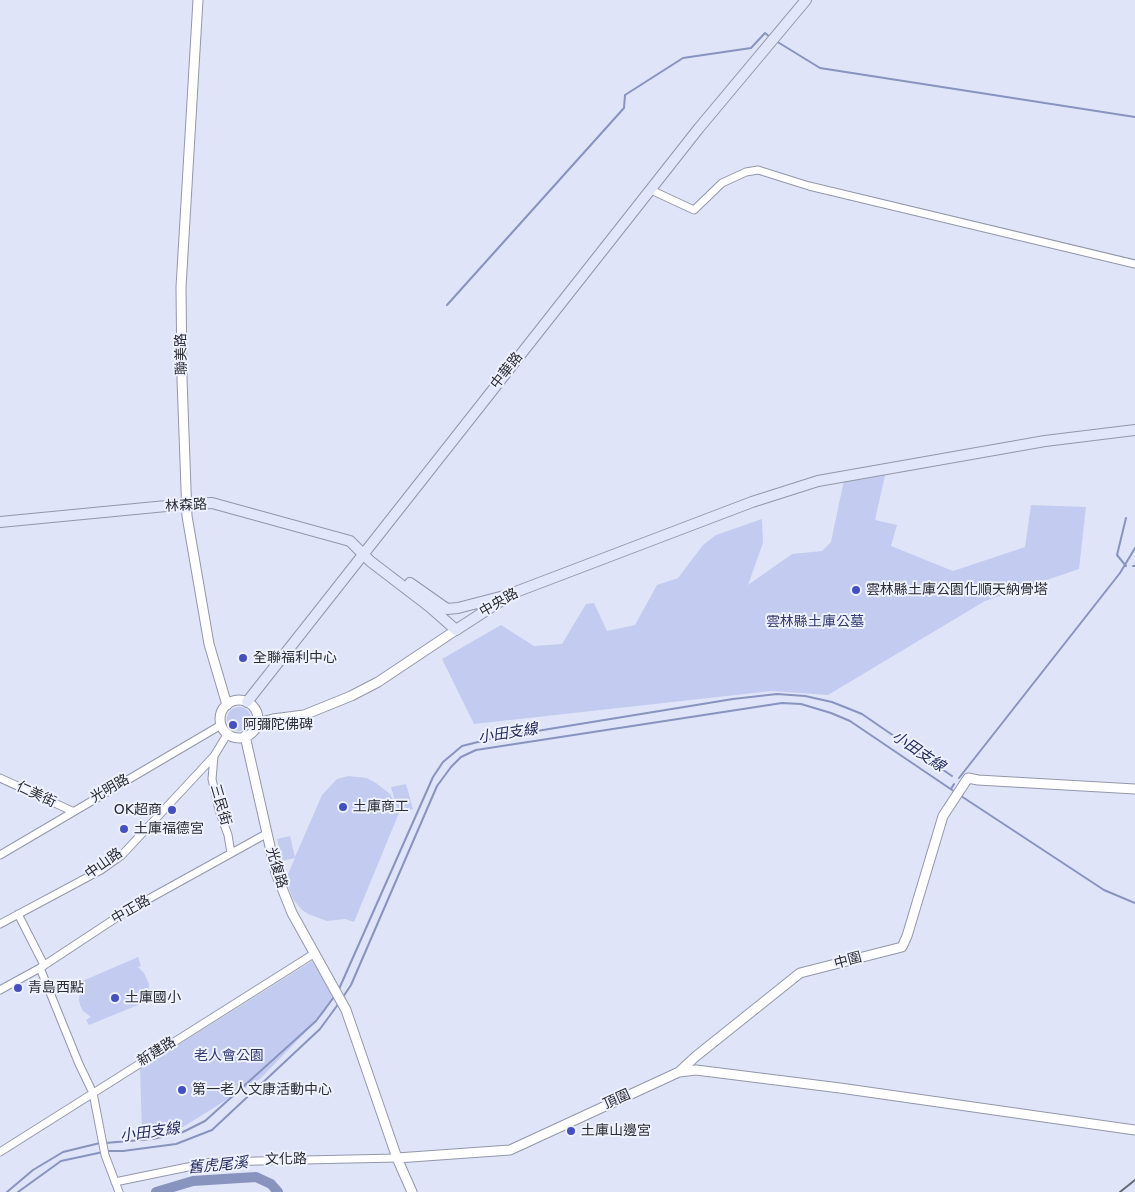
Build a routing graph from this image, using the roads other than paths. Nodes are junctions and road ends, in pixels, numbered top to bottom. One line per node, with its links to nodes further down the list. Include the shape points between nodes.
1 (198, 0): 6 (street, 聯美路, via 181,287)
2 (806, 0): 3 (main road, 中華路)
3 (651, 190): 4 (street, via 694,210 722,183 758,170 809,186); 8 (main road, 中華路)
4 (1135, 264)
5 (1135, 430): 9 (main road, 中央路, via 1045,441 818,482 752,502)
6 (187, 504): 7 (main road, 林森路); 8 (main road, 林森路, via 212,503 338,537); 12 (street, 聯美路, via 209,644)
7 (0, 522)
8 (364, 554): 9 (main road, 林森路, via 373,556 447,609); 10 (main road, 林森路); 11 (main road, 中華路)
9 (513, 593): 10 (main road, 中央路)
10 (456, 630): 13 (street, 中央路, via 378,682 351,696 304,715)
11 (247, 702): 12 (street, via 236,700); 13 (street, via 256,710)
12 (227, 705): 14 (street, via 221,714)
13 (257, 723): 16 (street, via 255,729)
14 (221, 725): 15 (street); 20 (street, 光明路)
15 (228, 733): 16 (street); 17 (street, 中山路)
16 (245, 736): 21 (street, 光復路)
17 (214, 756): 22 (street, 三民街, via 212,779); 24 (street, 中山路, via 122,855)
18 (0, 778): 20 (street, 仁美街)
19 (1135, 789): 29 (street, 中圍, via 968,778 943,816 902,946 800,973)
20 (72, 811): 23 (street, 光明路)
21 (266, 834): 22 (street, 中正路); 26 (street, 光復路, via 288,905)
22 (231, 853): 27 (street, 中正路, via 125,912)
23 (0, 854)
24 (18, 914): 25 (street, 中山路); 27 (street)
25 (0, 924)
26 (315, 953): 30 (street, 新建路); 33 (street, 光復路, via 346,1010)
27 (42, 966): 28 (street, 中正路); 30 (street)
28 (0, 990)
29 (679, 1072): 31 (street, 頂圍, via 696,1070 840,1088); 33 (street, 頂圍, via 510,1150)
30 (93, 1093): 32 (street, 新建路); 34 (street, via 105,1155)
31 (1135, 1130)
32 (0, 1152)
33 (397, 1158): 34 (street, 文化路, via 212,1162); 36 (street)
34 (115, 1182): 35 (street)
35 (119, 1192)
36 (412, 1192)

